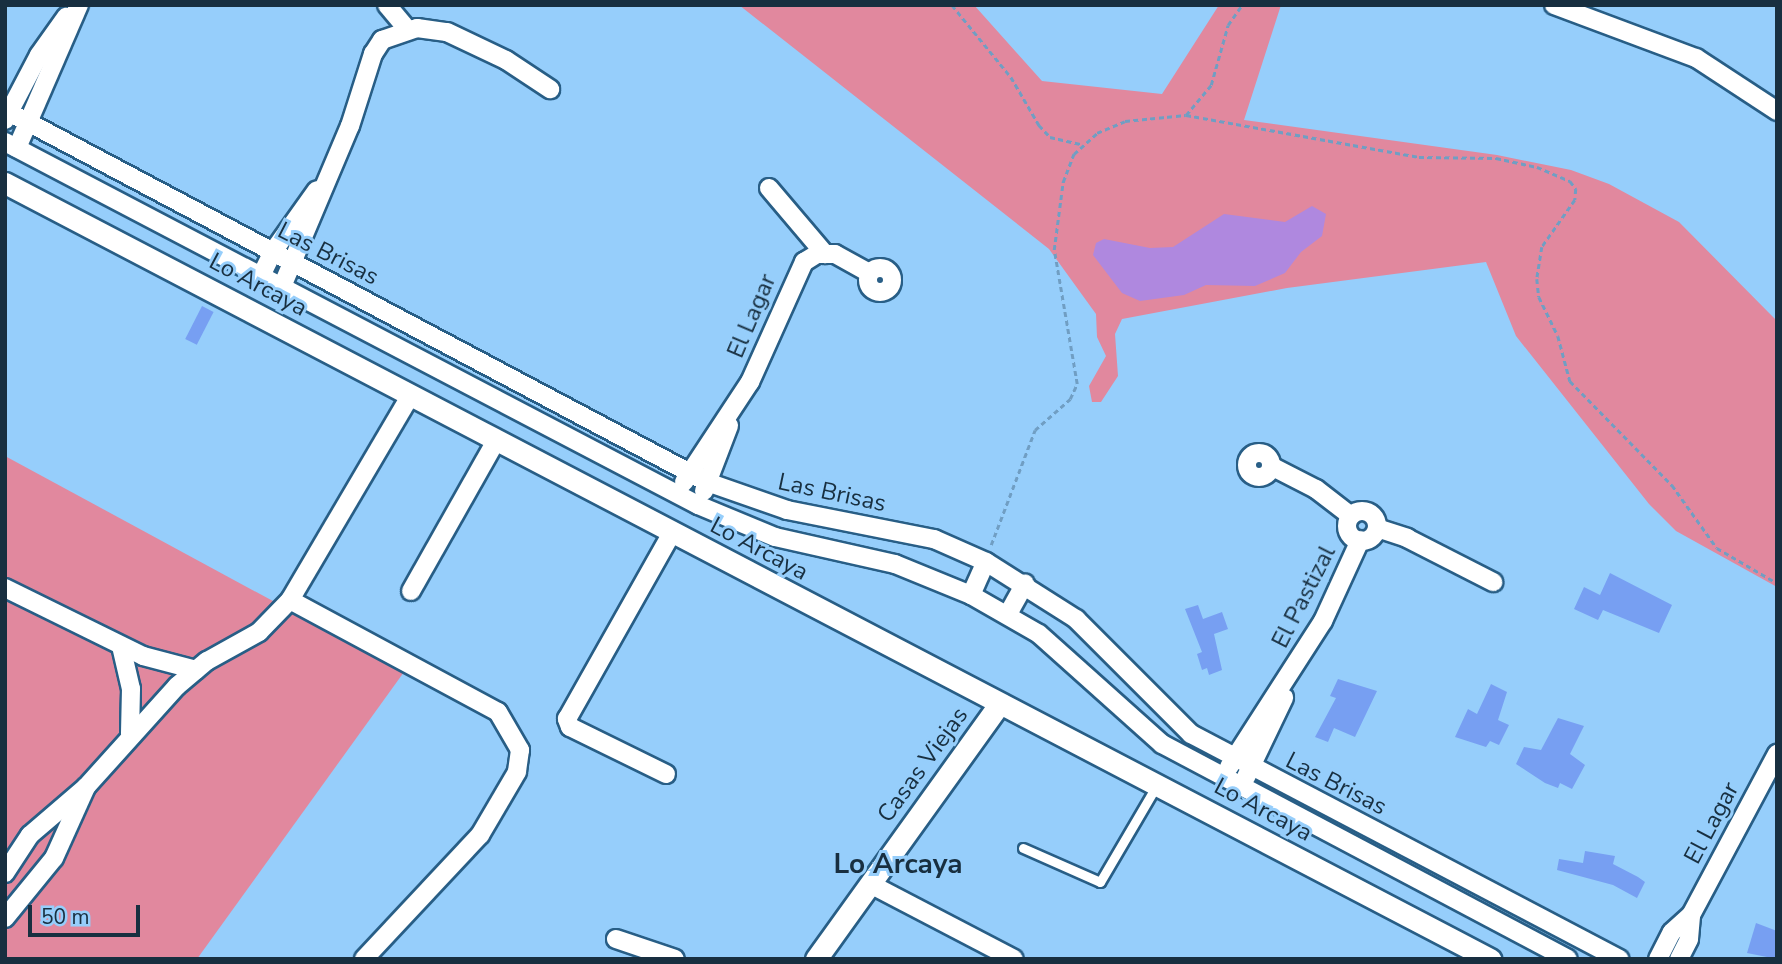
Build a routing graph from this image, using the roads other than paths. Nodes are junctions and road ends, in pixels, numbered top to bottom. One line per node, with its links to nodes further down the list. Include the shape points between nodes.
1 (77, 5): 7 (street, via 39,55); 8 (street)
2 (387, 5): 4 (street)
3 (1553, 5): 6 (street, via 1696,58)
4 (408, 30): 5 (street, via 447,32 506,60); 10 (street, via 376,47 350,126)
5 (550, 89)
6 (1777, 111)
7 (6, 114): 8 (street, Las Brisas)
8 (28, 123): 9 (street); 13 (street, Las Brisas)
9 (11, 145): 17 (street, Las Brisas)
10 (323, 182): 13 (street); 15 (street)
11 (5, 183): 19 (street, Lo Arcaya)
12 (769, 188): 14 (street)
13 (272, 253): 15 (street, Las Brisas); 17 (street)
14 (825, 254): 16 (street, via 844,256); 20 (street, El Lagar, via 810,257 797,271 769,345)
15 (294, 265): 18 (street); 23 (street, Las Brisas)
16 (869, 273)
17 (260, 278): 18 (street, Las Brisas)
18 (281, 289): 25 (street, Las Brisas)
19 (410, 396): 21 (street, Lo Arcaya); 37 (street)
20 (734, 409): 23 (street); 24 (street)
21 (496, 441): 29 (street, Lo Arcaya); 35 (street)
22 (1270, 466): 27 (street, via 1316,489)
23 (689, 472): 24 (street, Las Brisas); 25 (street)
24 (707, 482): 26 (street); 31 (street, Las Brisas, via 787,510 934,540)
25 (677, 495): 26 (street, Las Brisas)
26 (698, 506): 36 (street, Las Brisas, via 775,537 895,564)
27 (1351, 516): 28 (street, via 1369,512); 30 (street, via 1348,528)
28 (1377, 528): 30 (street, via 1369,539); 32 (street, via 1407,538)
29 (672, 533): 42 (street, Lo Arcaya); 47 (street, via 567,719 570,727)
30 (1360, 540): 41 (street, El Pastizal, via 1334,600)
31 (986, 562): 33 (street, Las Brisas); 36 (street)
32 (1493, 582)
33 (1025, 583): 38 (street); 45 (street, Las Brisas, via 1095,636 1180,726)
34 (5, 589): 39 (street)
35 (411, 591)
36 (971, 595): 38 (street, Las Brisas)
37 (290, 600): 40 (street, via 258,632); 58 (street, via 498,712 520,750 517,772 480,835)
38 (1008, 614): 48 (street, Las Brisas, via 1061,652 1144,731)
39 (121, 646): 40 (street); 43 (street, via 131,689)
40 (196, 670): 43 (street)
41 (1292, 675): 45 (street); 46 (street)
42 (999, 704): 49 (street, Lo Arcaya); 54 (street, Casas Viejas)
43 (130, 734): 50 (street)
44 (1777, 754): 55 (street, El Lagar)
45 (1234, 758): 46 (street, Las Brisas); 48 (street)
46 (1252, 768): 51 (street); 64 (street, Las Brisas)
47 (666, 774)
48 (1223, 778): 51 (street, Las Brisas)
49 (1157, 784): 52 (lane, via 1100,882); 62 (street, Lo Arcaya)
50 (86, 787): 53 (street, via 52,814); 56 (street, via 54,858)
51 (1240, 787): 63 (street, Las Brisas)
52 (1023, 848)
53 (8, 862)
54 (870, 884): 60 (street, Casas Viejas); 61 (street)
55 (1691, 915): 65 (street, via 1672,932); 66 (street, via 1689,939)
56 (5, 918)
57 (616, 939): 59 (street)
58 (365, 959)
59 (675, 959)
60 (816, 959)
61 (1014, 959)
62 (1490, 959)
63 (1567, 959)
64 (1619, 959)
65 (1658, 959)
66 (1679, 959)

